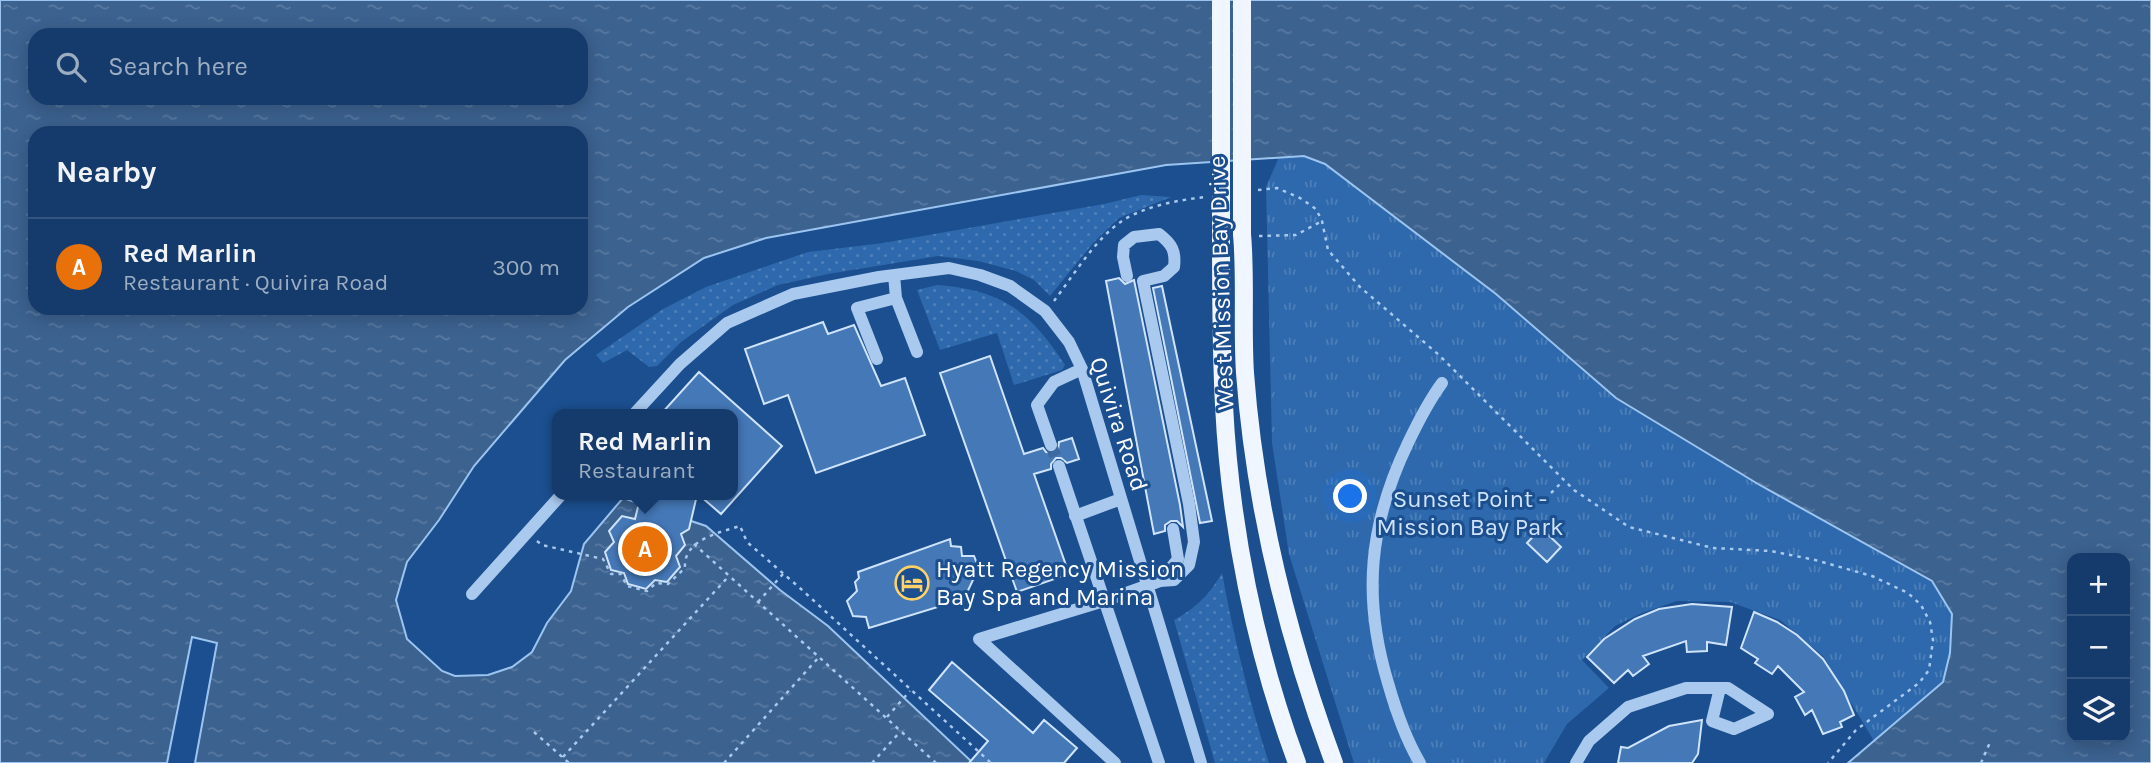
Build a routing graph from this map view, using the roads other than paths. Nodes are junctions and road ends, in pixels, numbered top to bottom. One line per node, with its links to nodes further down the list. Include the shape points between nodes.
1 (1221, 0): 25 (main road, West Mission Bay Drive, bridge, via 1224,406 1230,475 1239,545 1278,712)
2 (1242, 0): 26 (main road, West Mission Bay Drive, bridge, via 1249,235 1242,321 1252,448 1274,572 1296,654)
3 (894, 275): 5 (street); 8 (street, Quivira Road, via 950,268 1010,286 1045,311 1069,342); 10 (street, Quivira Road, via 793,295 727,323)
4 (1127, 276): 17 (street, via 1124,245 1134,237 1159,234 1171,243 1176,254 1174,267 1164,276 1143,281 1194,542 1189,565 1174,580)
5 (896, 298): 6 (street); 7 (street, via 857,308)
6 (916, 352)
7 (877, 359)
8 (1082, 369): 11 (street, via 1054,382 1037,405); 13 (street, Quivira Road)
9 (1442, 383): 27 (street, via 1428,401 1391,478 1377,531 1371,595 1378,652 1397,715)
10 (639, 409)
11 (1051, 445)
12 (1059, 466): 15 (street)
13 (1121, 499): 15 (street); 18 (street, Quivira Road)
14 (557, 500): 19 (street)
15 (1075, 516): 20 (street)
16 (1173, 529): 17 (street, via 1178,559)
17 (1160, 581): 18 (street)
18 (1147, 586): 20 (street); 24 (street, Quivira Road)
19 (472, 594)
20 (1104, 601): 22 (street, via 979,639); 23 (street)
21 (1720, 688): 28 (street, via 1686,688 1628,707 1589,741)
22 (1115, 763)
23 (1159, 763)
24 (1201, 763)
25 (1297, 763)
26 (1334, 763)
27 (1420, 763)
28 (1576, 763)

